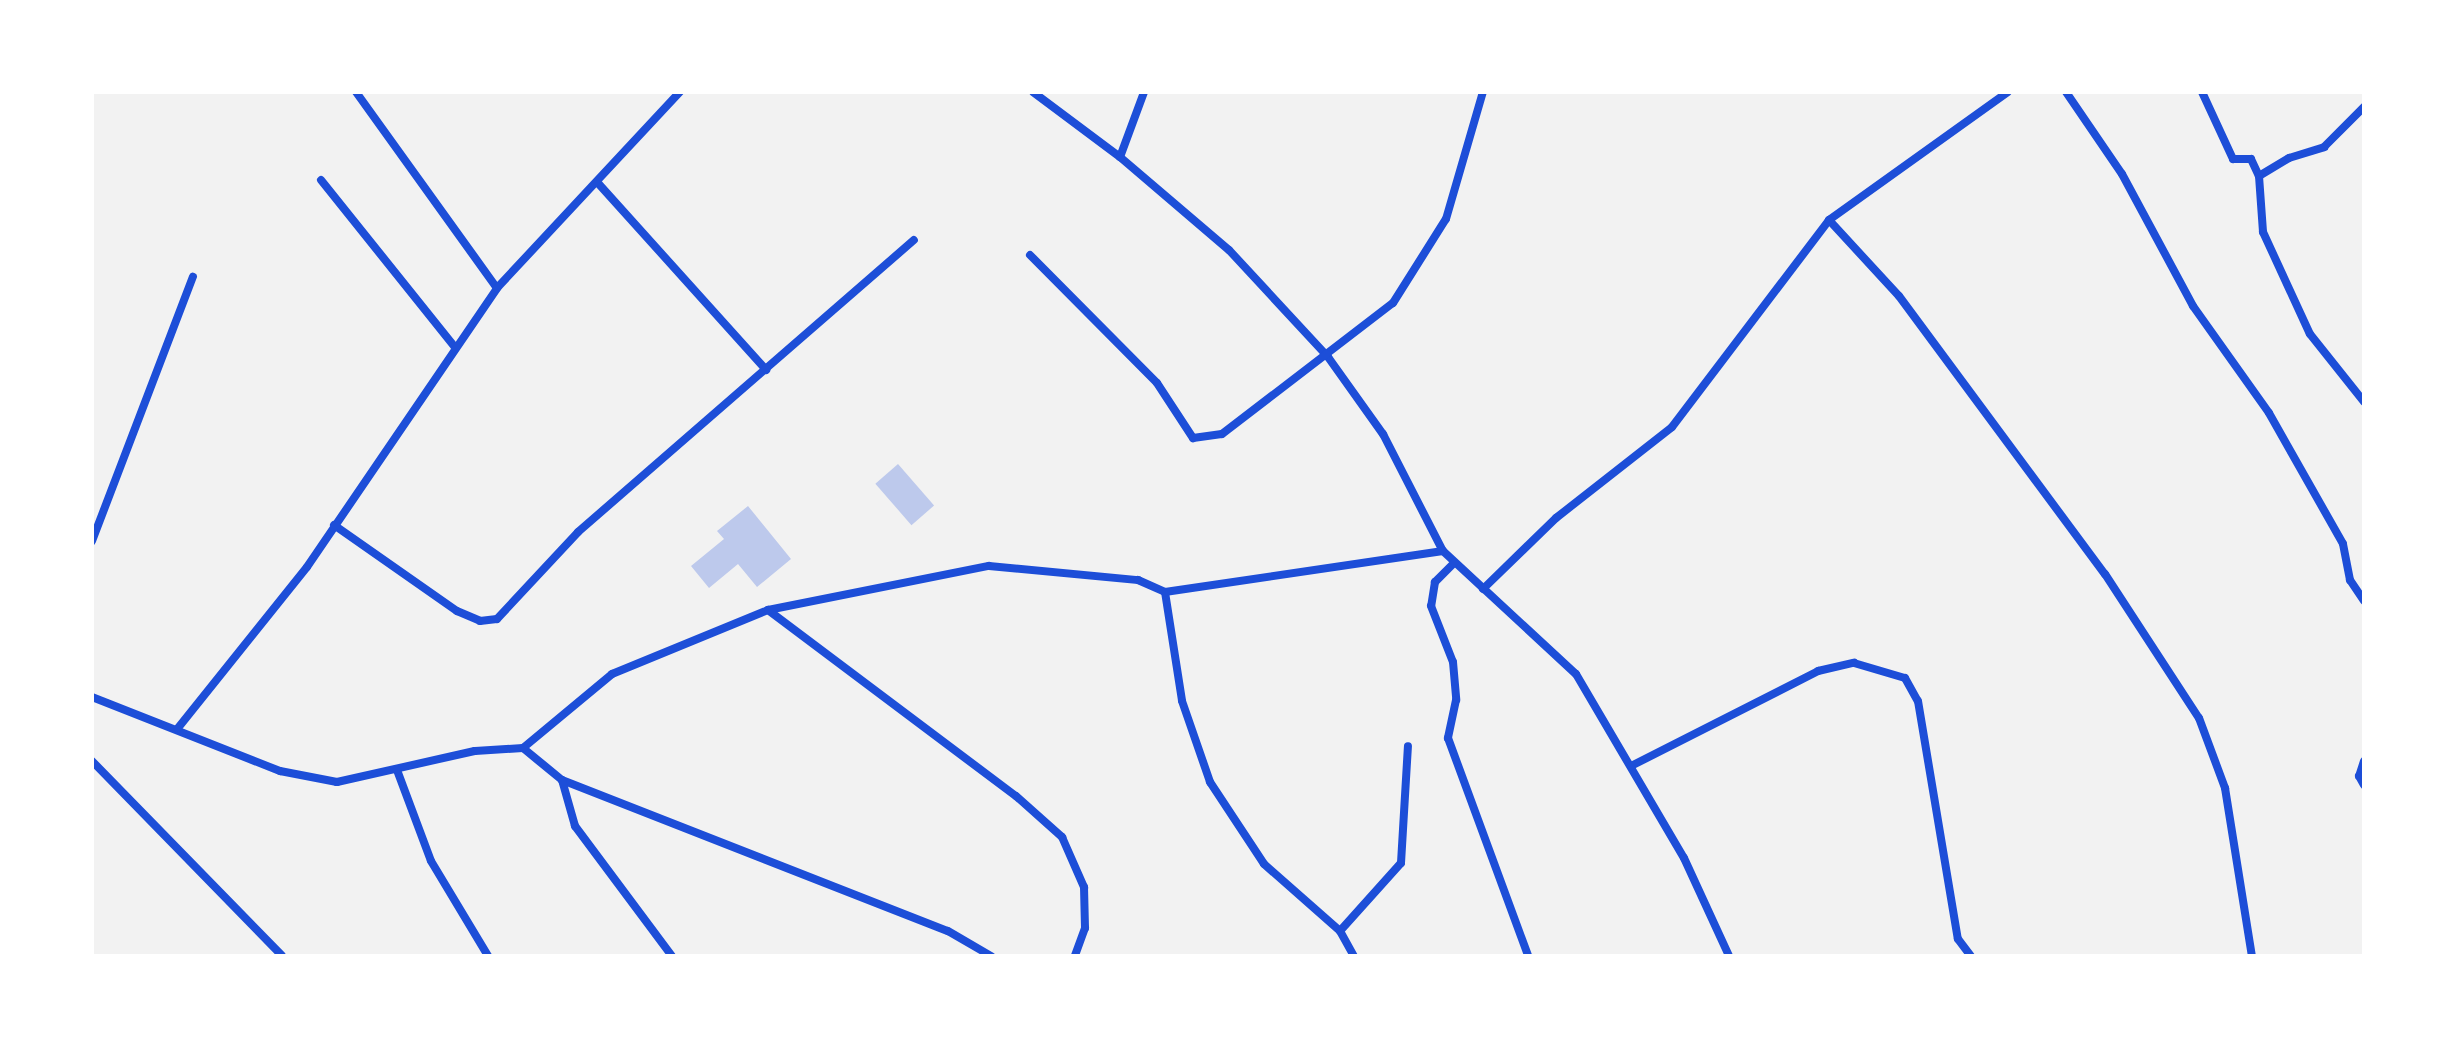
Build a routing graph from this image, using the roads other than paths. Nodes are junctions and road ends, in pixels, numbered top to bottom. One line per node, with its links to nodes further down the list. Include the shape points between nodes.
1 (356, 92): 18 (street)
2 (1033, 92): 10 (street)
3 (1144, 92): 10 (street)
4 (1483, 92): 20 (street, via 1446,219 1393,303)
5 (2008, 92): 14 (street)
6 (2066, 92): 29 (street, via 2122,174 2193,306 2269,413 2343,544 2350,580)
7 (2202, 92): 11 (street, via 2233,159 2251,159)
8 (677, 93): 13 (street)
9 (2364, 107): 11 (street, via 2324,147 2289,158)
10 (1120, 157): 20 (street, via 1229,250)
11 (2259, 176): 22 (street, via 2263,232 2310,334)
12 (321, 180): 19 (street)
13 (597, 182): 18 (street); 21 (street)
14 (1829, 220): 27 (street, via 1672,427 1556,518); 51 (street, via 1909,309 2105,574 2199,718 2225,788)
15 (914, 240): 21 (street)
16 (1030, 255): 20 (street, via 1157,383 1193,438 1222,434)
17 (193, 277): 24 (street)
18 (497, 288): 19 (street)
19 (454, 346): 23 (street)
20 (1328, 357): 25 (street, via 1383,434)
21 (766, 370): 23 (street, via 578,532 497,619 480,621 457,611)
22 (2364, 402)
23 (334, 525): 32 (street, via 307,567)
24 (92, 541)
25 (1443, 551): 26 (street); 28 (street)
26 (1454, 563): 27 (street); 48 (street, via 1435,582 1431,606 1453,662 1456,700 1448,738)
27 (1483, 589): 37 (street, via 1576,674)
28 (1165, 592): 30 (street, via 1138,580 989,566); 41 (street, via 1182,701 1210,782 1264,864)
29 (2364, 601)
30 (768, 610): 34 (street, via 612,674); 46 (street, via 1016,796 1062,837 1084,887 1085,928)
31 (92, 697): 32 (street)
32 (178, 728): 38 (street, via 280,771 337,782)
33 (1408, 746): 41 (street, via 1401,863)
34 (523, 748): 38 (street, via 475,751); 39 (street)
35 (92, 761): 42 (street)
36 (2364, 761): 40 (street, via 2359,776)
37 (1631, 766): 49 (street, via 1684,858); 50 (street, via 1818,671 1854,663 1905,678 1918,701 1958,939)
38 (397, 770): 43 (street, via 431,861)
39 (562, 780): 44 (street, via 575,826); 45 (street, via 948,931)
40 (2364, 785)
41 (1340, 931): 47 (street)
42 (282, 956)
43 (488, 956)
44 (672, 956)
45 (991, 956)
46 (1075, 956)
47 (1354, 956)
48 (1528, 956)
49 (1729, 956)
50 (1971, 956)
51 (2252, 956)

